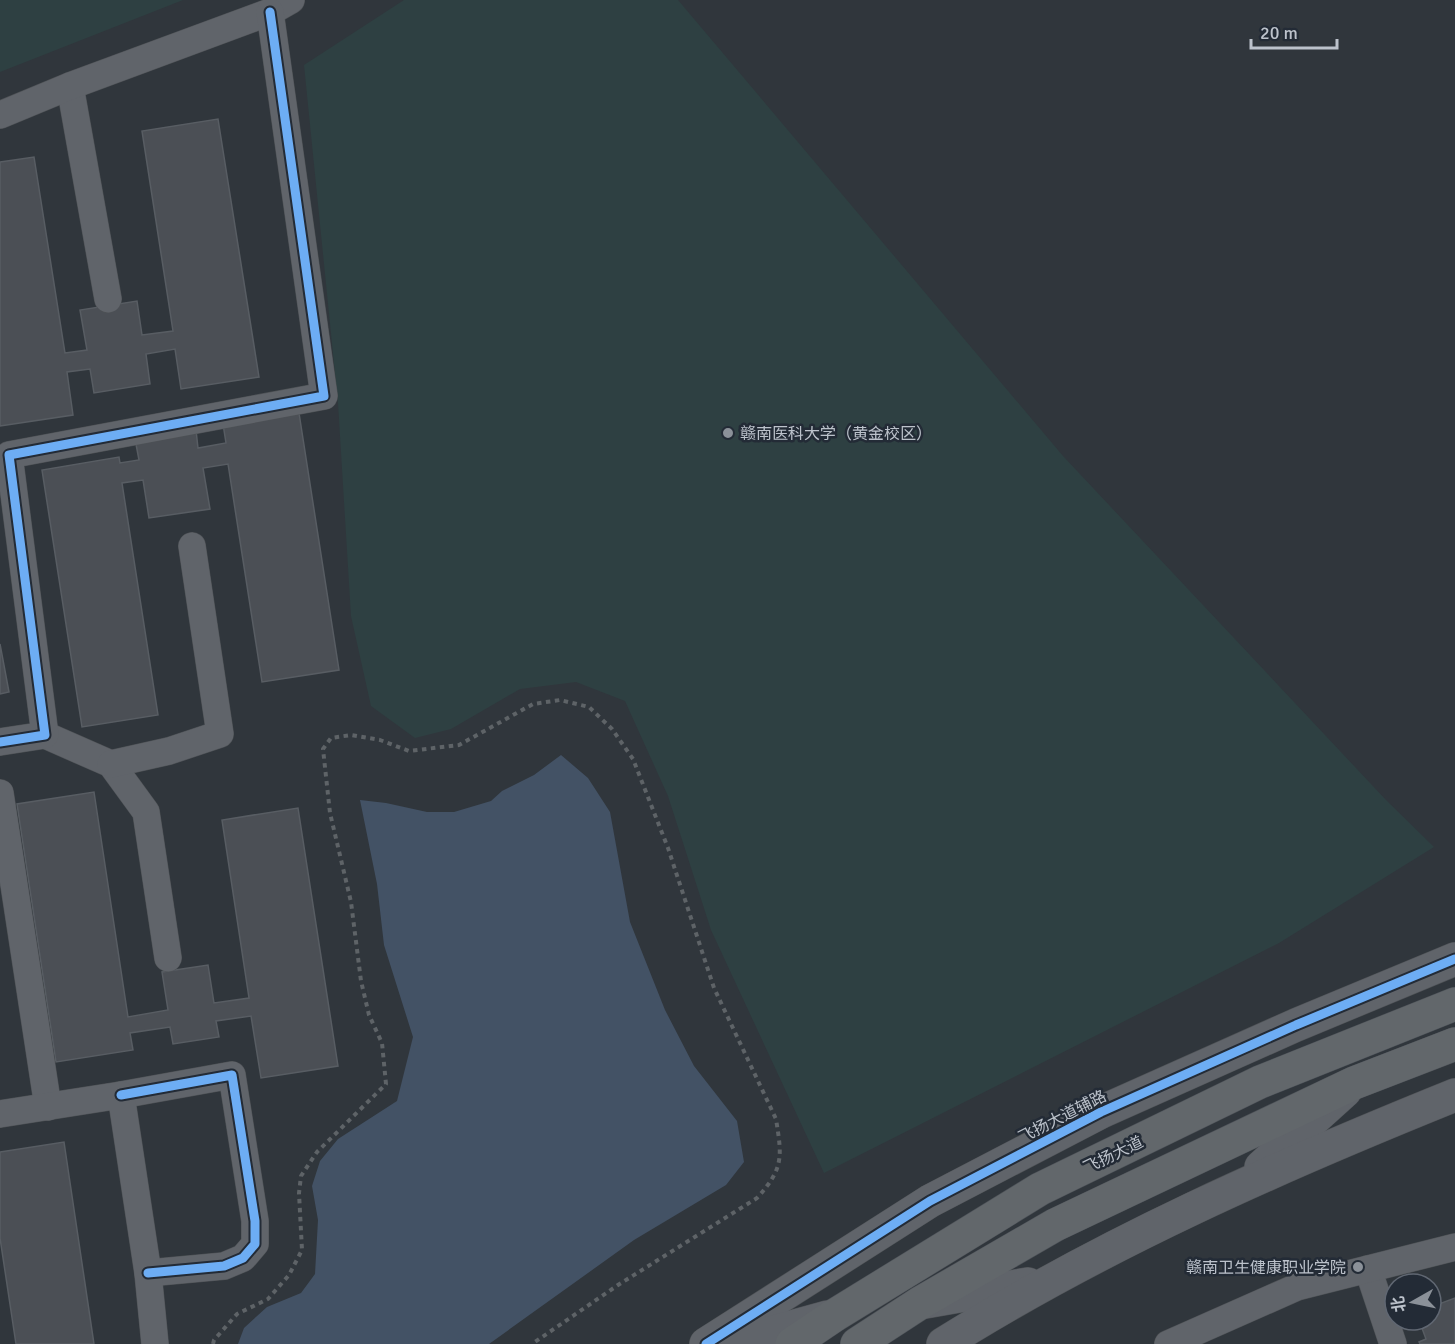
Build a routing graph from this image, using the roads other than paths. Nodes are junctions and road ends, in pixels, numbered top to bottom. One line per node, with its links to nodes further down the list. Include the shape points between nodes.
1 (280, 6): 2 (street); 5 (street, via 324,396)
2 (70, 86): 3 (street); 4 (street)
3 (0, 115)
4 (108, 299)
5 (5, 451): 7 (street)
6 (192, 546): 9 (street, via 220,734 170,751)
7 (45, 735): 8 (street); 9 (street)
8 (0, 742)
9 (111, 764): 11 (street, via 146,812)
10 (0, 793): 19 (street)
11 (168, 958)
12 (1455, 959): 14 (street, 飞扬大道辅路)
13 (1446, 1008): 14 (street); 23 (main road, 飞扬大道, via 1260,1082)
14 (1296, 1024): 20 (street, 飞扬大道辅路)
15 (1455, 1044): 16 (main road)
16 (1353, 1083): 22 (street); 28 (main road, via 1055,1225)
17 (121, 1095): 19 (street); 26 (street); 26 (street, via 232,1075 255,1221 255,1244 243,1258 224,1266)
18 (1455, 1095): 22 (street)
19 (48, 1107): 21 (street)
20 (1101, 1112): 23 (street); 32 (street, 飞扬大道辅路, via 930,1201)
21 (0, 1114)
22 (1242, 1184): 27 (street)
23 (1040, 1189): 29 (main road, 飞扬大道)
24 (1455, 1247): 25 (street)
25 (1368, 1269): 30 (street, via 1297,1287); 37 (street)
26 (148, 1273): 31 (street)
27 (1053, 1280): 28 (street); 36 (street)
28 (920, 1303): 35 (main road)
29 (835, 1315): 33 (street); 34 (main road, 飞扬大道)
30 (1181, 1341)
31 (154, 1344)
32 (706, 1344)
33 (729, 1344)
34 (792, 1344)
35 (857, 1344)
36 (943, 1344)
37 (1394, 1344)

